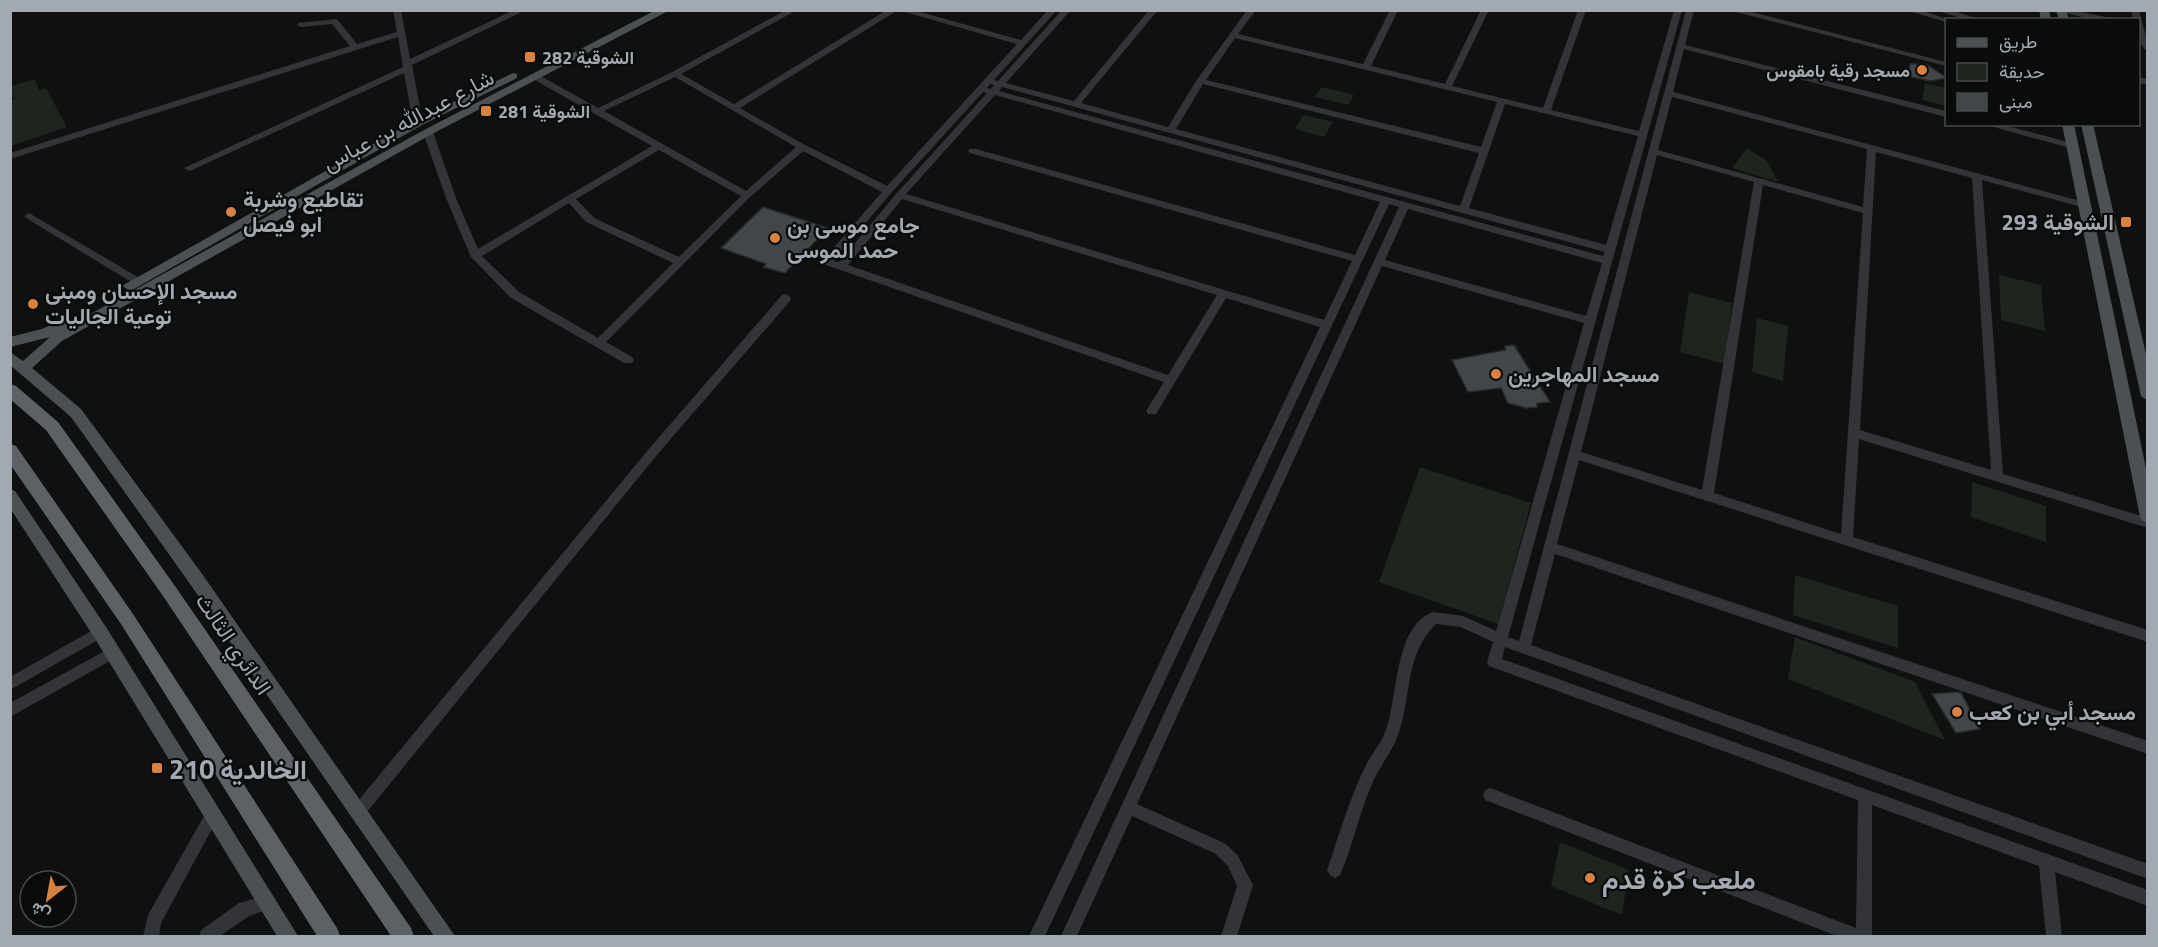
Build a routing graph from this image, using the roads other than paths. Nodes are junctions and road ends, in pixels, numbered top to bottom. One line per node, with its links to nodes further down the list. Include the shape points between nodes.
1 (397, 10): 25 (street)
2 (645, 10): 50 (main road, شارع عبدالله بن عباس)
3 (665, 10): 36 (main road, شارع عبدالله بن عباس)
4 (793, 10): 35 (street)
5 (894, 10): 46 (street)
6 (902, 10): 28 (street)
7 (1053, 10): 28 (street)
8 (1067, 10): 39 (street)
9 (1154, 10): 45 (street)
10 (1252, 10): 26 (street)
11 (1394, 10): 34 (street)
12 (1485, 10): 40 (street)
13 (1582, 10): 48 (street)
14 (1678, 10): 56 (street)
15 (1690, 10): 29 (street)
16 (1732, 10): 32 (street)
17 (1909, 10): 23 (street)
18 (1940, 10): 21 (street)
19 (520, 11): 33 (street)
20 (2062, 14): 22 (street)
21 (1970, 18)
22 (2094, 18)
23 (1945, 19)
24 (301, 25): 30 (street, via 334,21)
25 (401, 33): 30 (street); 33 (street)
26 (1232, 35): 34 (street); 38 (street)
27 (2145, 37): 31 (street)
28 (1023, 43): 37 (street)
29 (1681, 46): 43 (street); 49 (street)
30 (355, 47): 64 (street)
31 (2148, 50)
32 (1945, 63)
33 (407, 66): 50 (street); 65 (street)
34 (1366, 67): 40 (street)
35 (675, 74): 46 (street); 47 (street)
36 (534, 76): 47 (street); 55 (main road, شارع عبدالله بن عباس)
37 (989, 81): 39 (street); 41 (street)
38 (1200, 81): 54 (street); 62 (street)
39 (1002, 83): 42 (street); 45 (street)
40 (1447, 88): 44 (street)
41 (982, 89): 42 (street); 68 (street)
42 (994, 92): 70 (street); 72 (street)
43 (1668, 93): 60 (street); 63 (street)
44 (1502, 101): 48 (street); 62 (street)
45 (1076, 104): 54 (street)
46 (734, 108): 59 (street)
47 (598, 111): 57 (street)
48 (1546, 112): 56 (street)
49 (1945, 113)
50 (418, 123): 84 (main road, شارع عبدالله بن عباس)
51 (1995, 126): 58 (street)
52 (2068, 126): 58 (main road)
53 (2087, 126): 90 (main road)
54 (1172, 130): 75 (street)
55 (428, 132): 78 (street); 95 (main road, شارع عبدالله بن عباس, via 57,338)
56 (1643, 135): 79 (street)
57 (659, 146): 69 (street); 71 (street)
58 (2073, 146): 74 (main road)
59 (802, 147): 68 (street); 69 (street)
60 (1872, 148): 66 (street); 76 (street)
61 (973, 151): 80 (street)
62 (1484, 151): 75 (street)
63 (1653, 151): 67 (street); 102 (street)
64 (10, 156)
65 (189, 168)
66 (1977, 176): 74 (street); 103 (street)
67 (1759, 180): 76 (street); 105 (street)
68 (888, 191): 83 (street, via 827,262)
69 (747, 195): 81 (street)
70 (900, 195): 83 (street); 85 (street)
71 (570, 198): 78 (street); 81 (street, via 590,220)
72 (1386, 200): 73 (street); 80 (street)
73 (1405, 205): 79 (street); 82 (street)
74 (2085, 205): 89 (main road)
75 (1463, 210): 79 (street)
76 (1868, 211): 100 (street)
77 (29, 216): 84 (street)
78 (475, 255): 92 (street, via 515,295)
79 (1609, 255): 87 (street)
80 (1359, 260): 88 (street)
81 (680, 262): 92 (street)
82 (1379, 262): 87 (street); 120 (street)
83 (840, 268): 96 (street)
84 (137, 281): 91 (main road, شارع عبدالله بن عباس, via 46,333)
85 (1223, 294): 88 (street); 96 (street)
86 (786, 298): 121 (street, via 652,453)
87 (1591, 321): 112 (street)
88 (1328, 326): 134 (street)
89 (2111, 335): 90 (main road); 106 (main road)
90 (2135, 341): 98 (main road)
91 (10, 342)
92 (599, 343): 94 (street)
93 (10, 357): 95 (main road)
94 (628, 360)
95 (24, 368): 121 (main road, via 76,412)
96 (1169, 380): 99 (street)
97 (10, 390): 132 (highway, الدائري الثالث, via 52,426)
98 (2148, 396)
99 (1152, 411)
100 (1854, 432): 103 (street); 108 (street)
101 (10, 450): 131 (highway, via 127,619)
102 (1574, 454): 105 (street); 109 (street)
103 (1997, 476): 107 (street)
104 (10, 495): 110 (main road)
105 (1707, 496): 108 (street)
106 (2148, 517)
107 (2148, 523)
108 (1847, 541): 111 (street)
109 (1550, 547): 113 (street); 117 (street)
110 (100, 632): 114 (main road); 115 (street)
111 (2148, 636)
112 (1501, 640): 113 (street); 119 (street, via 1494,662); 124 (street, via 1463,622 1433,618 1417,634 1406,658 1395,725 1373,767)
113 (1524, 648): 125 (street)
114 (112, 653): 116 (street); 122 (main road)
115 (10, 684)
116 (10, 711)
117 (2148, 748)
118 (1490, 795): 137 (street)
119 (1865, 796): 123 (street); 138 (street)
120 (1128, 807): 135 (street); 136 (street, via 1221,849 1233,861 1245,885)
121 (358, 812): 133 (main road)
122 (213, 814): 127 (main road); 128 (street, via 154,921)
123 (2046, 861): 126 (street); 139 (street)
124 (1335, 870)
125 (2148, 872)
126 (2148, 897)
127 (267, 903): 129 (street, via 245,909); 130 (main road)
128 (151, 936)
129 (207, 936)
130 (288, 936)
131 (329, 936)
132 (403, 936)
133 (445, 936)
134 (1037, 936)
135 (1069, 936)
136 (1229, 936)
137 (1856, 936)
138 (1864, 936)
139 (2054, 936)

